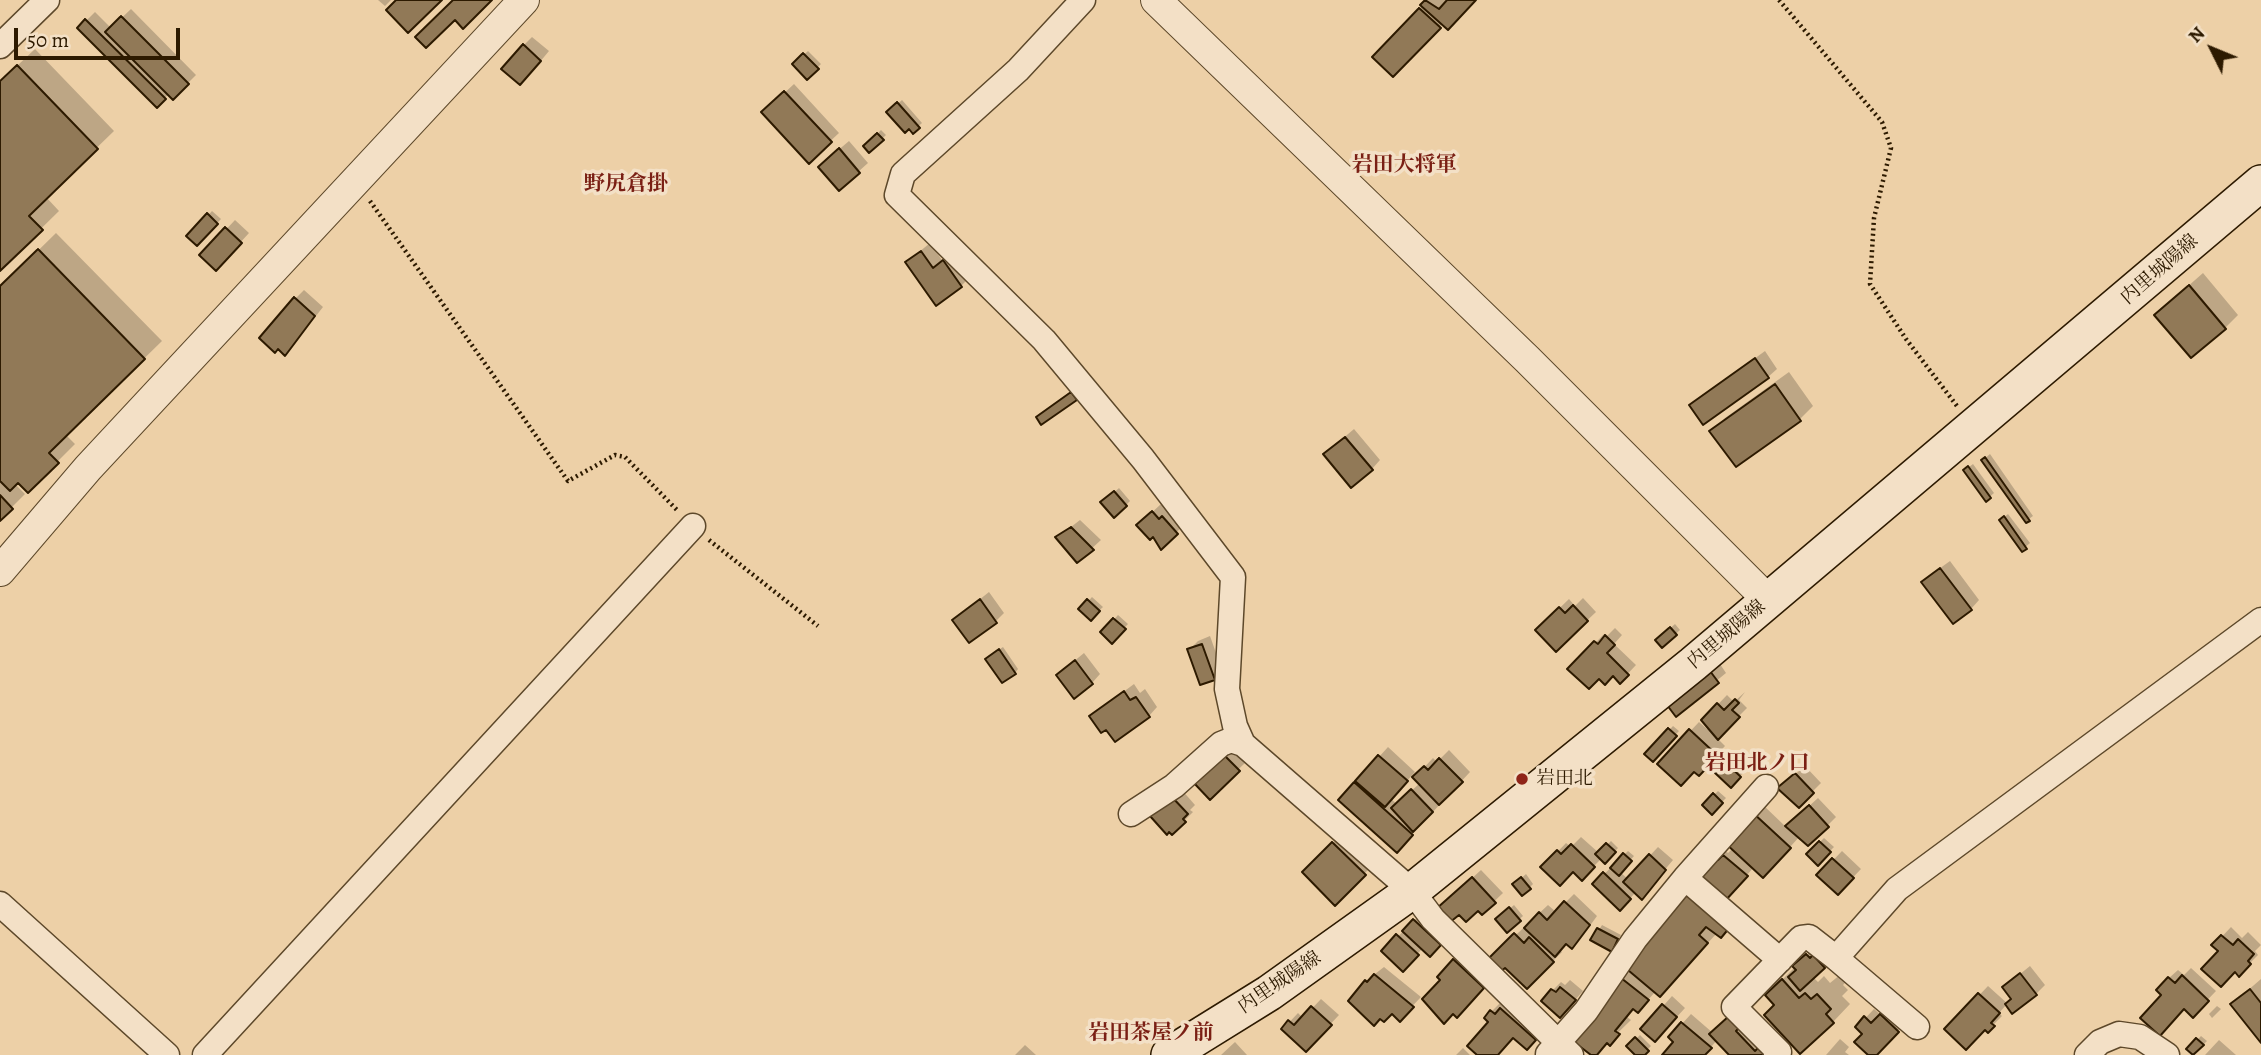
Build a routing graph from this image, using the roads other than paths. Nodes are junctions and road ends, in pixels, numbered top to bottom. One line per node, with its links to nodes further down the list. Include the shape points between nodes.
1 (47, 0): 5 (street)
2 (524, 0): 8 (street, via 88,468)
3 (1083, 0): 11 (street, via 1018,70 903,174 897,195 1044,340 1233,577 1227,689)
4 (1156, 0): 9 (street)
5 (0, 46)
6 (2261, 183): 9 (main road, 内里城陽線)
7 (693, 526): 22 (street)
8 (0, 571)
9 (1769, 601): 15 (main road, 内里城陽線)
10 (2261, 620): 17 (street, via 1896,889)
11 (1243, 744): 13 (street, via 1231,740 1221,744 1174,786); 15 (street)
12 (1766, 787): 14 (street)
13 (1131, 814)
14 (1685, 878): 18 (street); 20 (street)
15 (1412, 891): 20 (street); 23 (main road, 内里城陽線, via 1269,993)
16 (0, 904): 21 (street)
17 (1836, 958): 18 (street, via 1809,937 1801,938); 19 (street)
18 (1780, 960): 24 (street, via 1734,1007 1779,1052)
19 (1917, 1027)
20 (1558, 1051)
21 (167, 1055)
22 (205, 1055)
23 (1169, 1055)
24 (1776, 1055)
25 (2087, 1055): 26 (street, via 2100,1042 2119,1034 2140,1037)
26 (2167, 1055)

